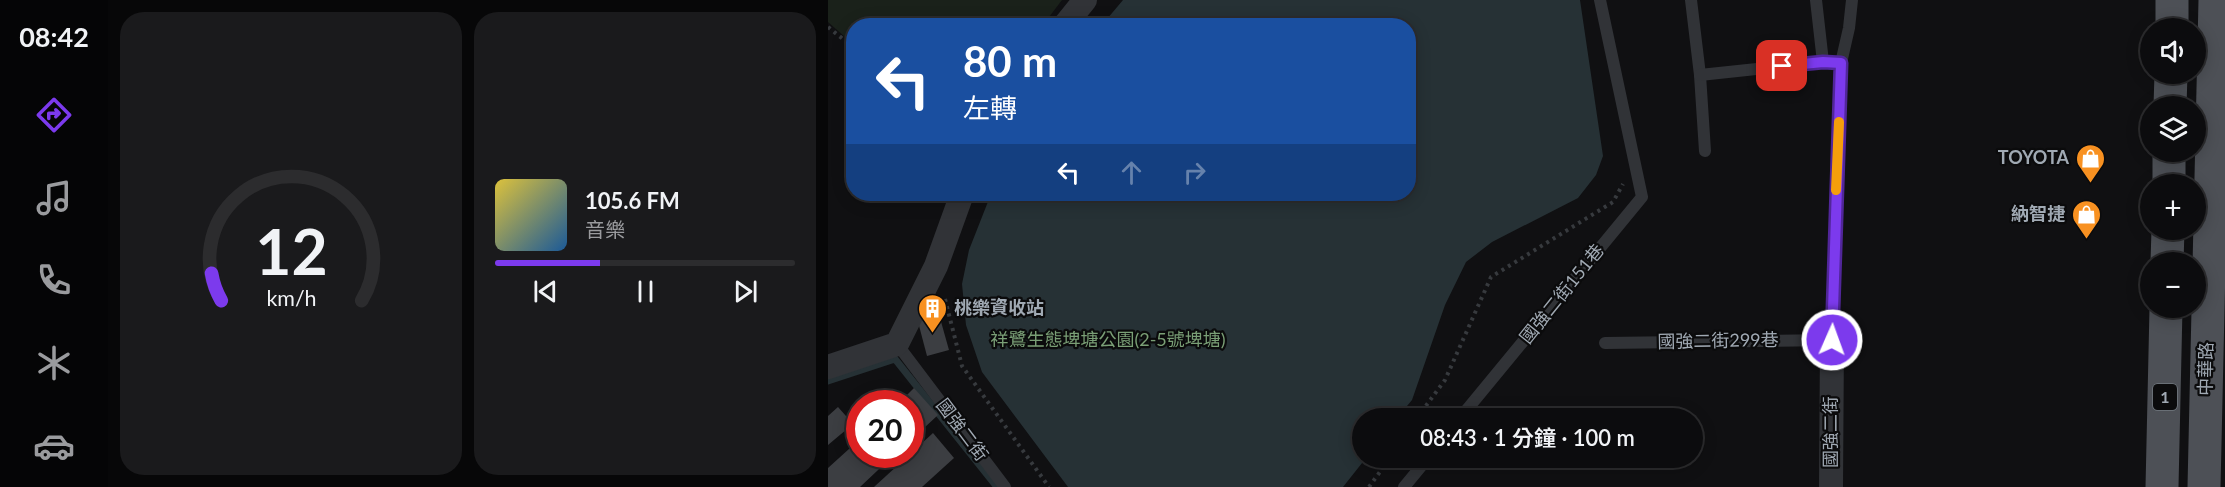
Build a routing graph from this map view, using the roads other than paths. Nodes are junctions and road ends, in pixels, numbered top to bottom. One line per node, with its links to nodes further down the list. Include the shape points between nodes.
1 (1085, 0): 8 (street)
2 (1600, 0): 20 (lane, 國強二街151巷, via 1642,197)
3 (1691, 0): 12 (lane)
4 (1816, 0): 10 (lane)
5 (1852, 0): 11 (lane)
6 (2172, 0): 9 (main road)
7 (2215, 0): 26 (main road, 中華路)
8 (1070, 18)
9 (2172, 18)
10 (1823, 62): 11 (lane); 12 (lane)
11 (1841, 63): 16 (lane)
12 (1700, 75): 13 (lane)
13 (1705, 151)
14 (959, 201): 18 (street, via 936,266)
15 (2166, 318): 25 (main road, 1)
16 (1832, 340): 17 (lane, 國強二街299巷); 24 (street, 國強二街)
17 (1605, 343)
18 (897, 344): 19 (street); 22 (lane, 國強二街)
19 (828, 368)
20 (1468, 408)
21 (1420, 468): 23 (lane)
22 (1005, 487)
23 (1404, 487)
24 (1831, 487)
25 (2162, 487)
26 (2204, 487)

